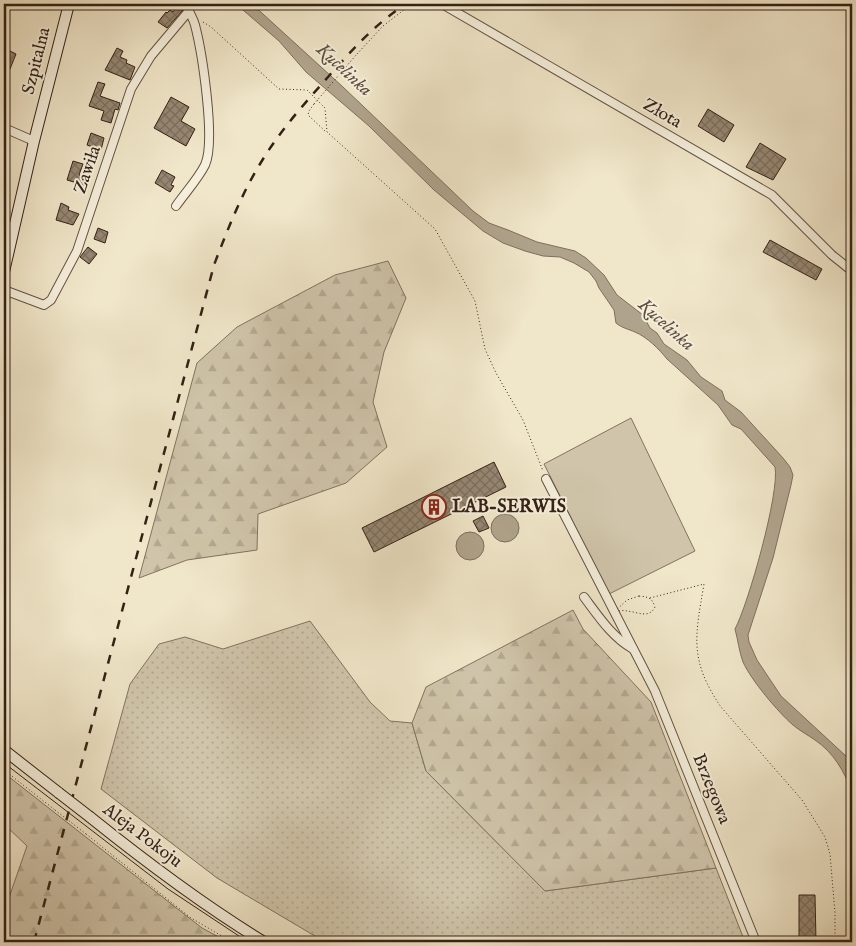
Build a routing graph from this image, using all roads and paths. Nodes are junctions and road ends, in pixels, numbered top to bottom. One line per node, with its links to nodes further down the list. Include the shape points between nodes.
1 (69, 4): 8 (street, Szpitalna)
2 (417, 4): 7 (path, bridge, via 383,26 309,111 308,116)
3 (442, 4): 10 (street, Złota, via 772,195)
4 (187, 8): 9 (street, via 194,23 206,79 209,148 205,164); 12 (street, Zawiła, via 132,88 77,251 51,300 44,305)
5 (204, 22): 7 (path, via 279,89 307,90 325,108)
6 (4, 128): 8 (street)
7 (326, 132): 13 (path, via 435,230 475,301 485,348 523,420)
8 (34, 141): 11 (street, Szpitalna)
9 (176, 206)
10 (852, 271)
11 (4, 272)
12 (4, 290)
13 (546, 479): 16 (street, Brzegowa)
14 (584, 597): 17 (street, Brzegowa, via 609,630)
15 (650, 598): 16 (path, via 632,598); 16 (path, via 655,607 648,614 625,610); 23 (path, via 704,584 696,639 702,671 721,707 802,800 825,837 830,854)
16 (614, 612): 17 (street, Brzegowa)
17 (633, 649): 22 (street, Brzegowa, via 655,691)
18 (4, 750): 21 (street, Aleja Pokoju, bridge, via 142,859)
19 (4, 770): 20 (path, bridge, via 191,918)
20 (232, 942)
21 (264, 942)
22 (756, 942)
23 (835, 942)

